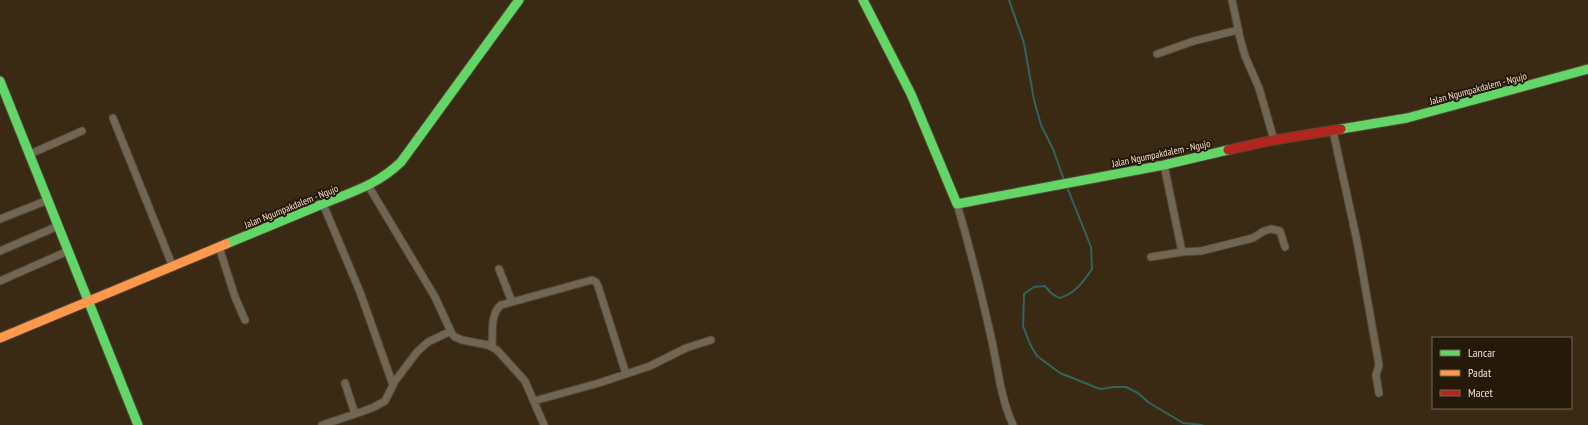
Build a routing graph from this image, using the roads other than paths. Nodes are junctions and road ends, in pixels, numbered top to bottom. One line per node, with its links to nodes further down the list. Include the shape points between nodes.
1 (519, 0): 14 (street, Jalan Ngumpakdalem - Ngujo, via 401,162)
2 (862, 0): 17 (street, via 911,94)
3 (1232, 0): 4 (street)
4 (1238, 30): 5 (street); 11 (street)
5 (1157, 54)
6 (1588, 69): 10 (street, Jalan Ngumpakdalem - Ngujo, via 1407,118)
7 (0, 80): 12 (street)
8 (113, 118): 26 (street)
9 (82, 131): 12 (street)
10 (1333, 131): 11 (street, Jalan Ngumpakdalem - Ngujo); 39 (street, via 1357,241 1379,364 1376,375)
11 (1274, 140): 13 (street, Jalan Ngumpakdalem - Ngujo)
12 (30, 154): 15 (street)
13 (1164, 165): 17 (street, Jalan Ngumpakdalem - Ngujo); 24 (street)
14 (369, 187): 16 (street, Jalan Ngumpakdalem - Ngujo); 32 (street, via 435,297)
15 (48, 200): 18 (street); 19 (street)
16 (323, 204): 20 (street, Jalan Ngumpakdalem - Ngujo); 38 (street, via 360,292)
17 (957, 204): 45 (street, via 983,300 1001,390)
18 (0, 219)
19 (58, 226): 22 (street); 23 (street)
20 (219, 247): 26 (street, Jalan Ngumpakdalem - Ngujo); 31 (street)
21 (1285, 247): 24 (street, via 1280,231 1271,229 1253,238 1201,251)
22 (0, 251)
23 (68, 251): 28 (street); 30 (street)
24 (1182, 252): 25 (street)
25 (1151, 257)
26 (173, 267): 30 (street, Jalan Ngumpakdalem - Ngujo)
27 (499, 269): 29 (street)
28 (0, 281)
29 (512, 302): 35 (street, via 496,309); 36 (street, via 587,281 596,282)
30 (88, 303): 33 (street, Jalan Ngumpakdalem - Ngujo); 42 (street)
31 (245, 320)
32 (451, 331): 35 (street, via 455,337 462,340); 38 (street, via 423,346)
33 (0, 338)
34 (711, 340): 36 (street)
35 (492, 346): 40 (street, via 525,381)
36 (626, 374): 40 (street)
37 (345, 383): 41 (street)
38 (393, 386): 41 (street, via 385,401)
39 (1379, 393)
40 (534, 401): 44 (street)
41 (356, 414): 43 (street)
42 (138, 425)
43 (322, 425)
44 (544, 425)
45 (1013, 425)

